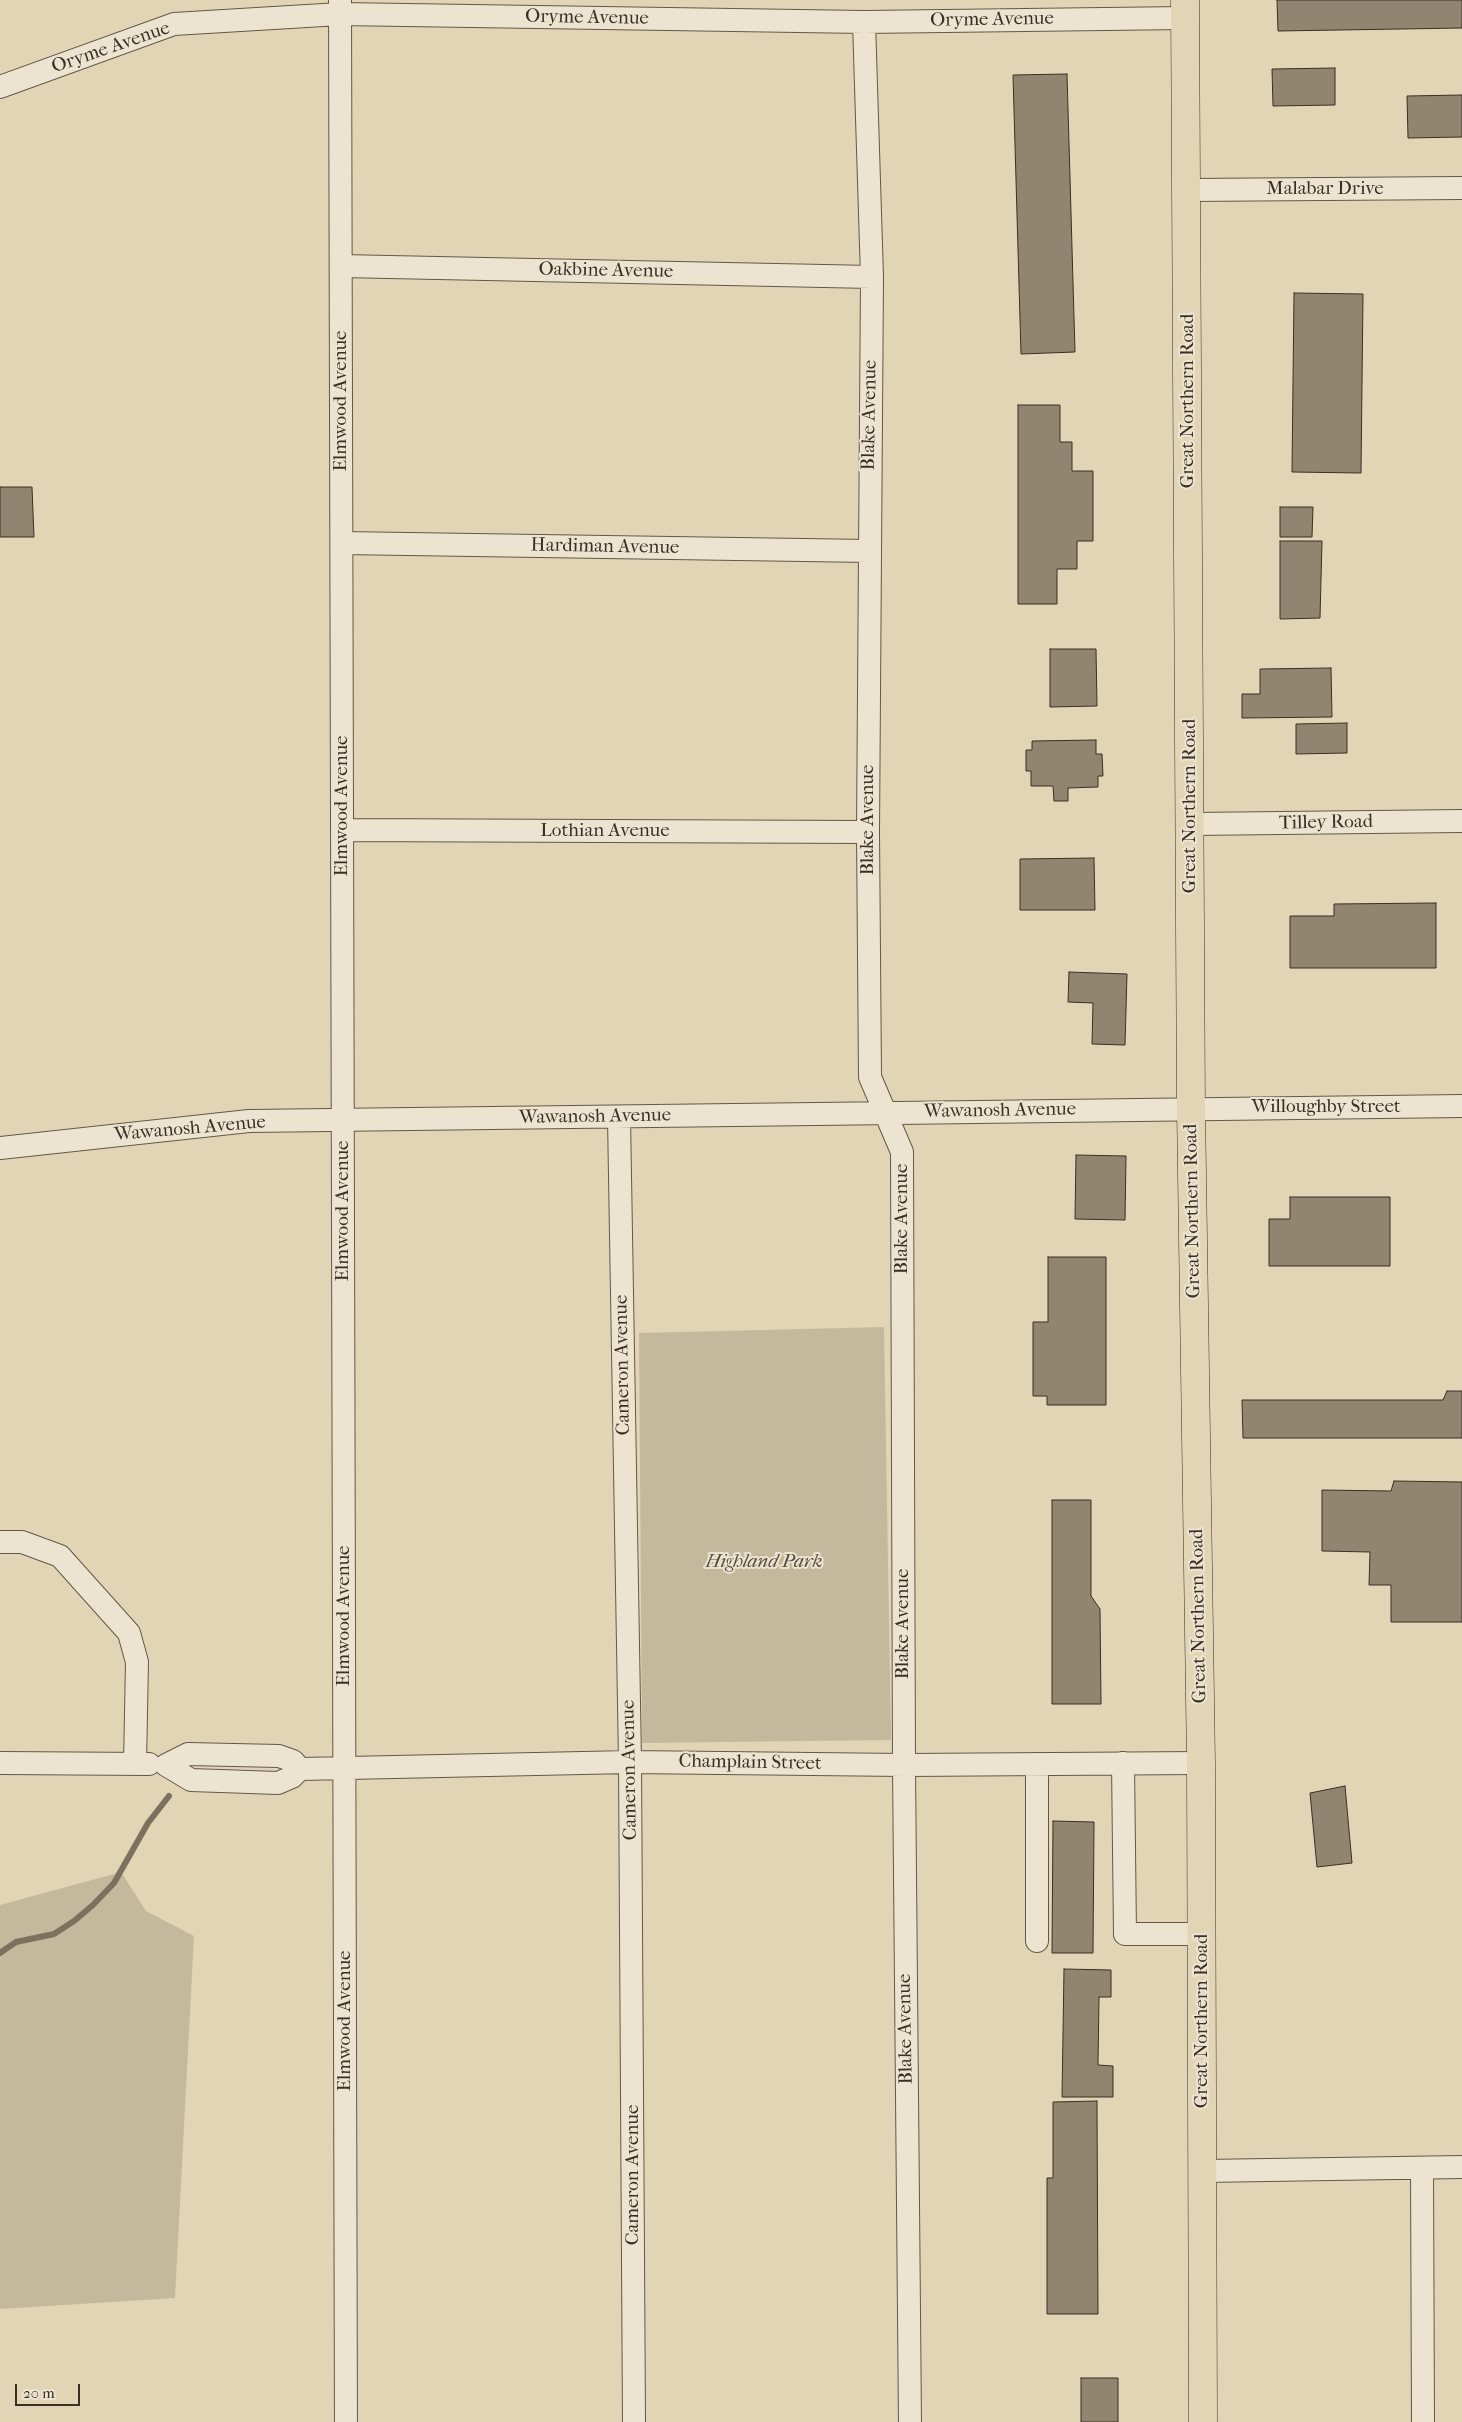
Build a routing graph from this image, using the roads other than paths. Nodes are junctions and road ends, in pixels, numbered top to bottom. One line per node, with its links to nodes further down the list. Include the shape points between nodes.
1 (340, 7): 3 (street, Oryme Avenue); 4 (street, Oryme Avenue, via 174,24); 7 (street, Elmwood Avenue)
2 (1185, 9): 3 (street, Oryme Avenue); 6 (main road, Great Northern Road)
3 (864, 22): 8 (street, Blake Avenue)
4 (0, 87)
5 (1462, 188): 6 (street, Malabar Drive)
6 (1187, 190): 12 (main road, Great Northern Road)
7 (341, 266): 8 (street, Oakbine Avenue); 9 (street, Elmwood Avenue)
8 (872, 277): 10 (street, Blake Avenue)
9 (342, 543): 10 (street, Hardiman Avenue); 13 (street, Elmwood Avenue)
10 (869, 551): 14 (street, Blake Avenue)
11 (1462, 821): 12 (street, Tilley Road)
12 (1191, 824): 16 (main road, Great Northern Road)
13 (342, 830): 14 (street, Lothian Avenue); 19 (street, Elmwood Avenue)
14 (868, 832): 17 (street, Blake Avenue, via 870,1077)
15 (1462, 1106): 16 (street, Willoughby Street)
16 (1191, 1108): 17 (street, Wawanosh Avenue); 25 (main road, Great Northern Road)
17 (885, 1112): 18 (street, Wawanosh Avenue); 28 (street, Blake Avenue, via 902,1152)
18 (619, 1117): 19 (street, Wawanosh Avenue); 22 (street, Cameron Avenue)
19 (343, 1121): 20 (street, Wawanosh Avenue, via 249,1121); 29 (street, Elmwood Avenue)
20 (0, 1148)
21 (0, 1542): 26 (street, via 22,1542 60,1556 128,1633 137,1662)
22 (630, 1762): 28 (street, Champlain Street); 29 (street, Champlain Street); 36 (street, Cameron Avenue)
23 (0, 1763): 26 (street, Champlain Street)
24 (1123, 1763): 25 (street, Champlain Street); 27 (street, Champlain Street); 30 (street, via 1125,1934)
25 (1201, 1763): 30 (main road, Great Northern Road)
26 (135, 1764): 29 (street, Champlain Street, via 166,1765 188,1754 279,1756 300,1769)
27 (1037, 1764): 28 (street, Champlain Street); 31 (street)
28 (904, 1765): 37 (street, Blake Avenue)
29 (344, 1768): 35 (street, Elmwood Avenue)
30 (1202, 1934): 34 (main road, Great Northern Road)
31 (1037, 1942)
32 (1422, 2168): 33 (street); 34 (street); 39 (street)
33 (1462, 2168)
34 (1203, 2171): 38 (main road, Great Northern Road)
35 (346, 2422)
36 (634, 2422)
37 (910, 2422)
38 (1203, 2422)
39 (1423, 2422)

